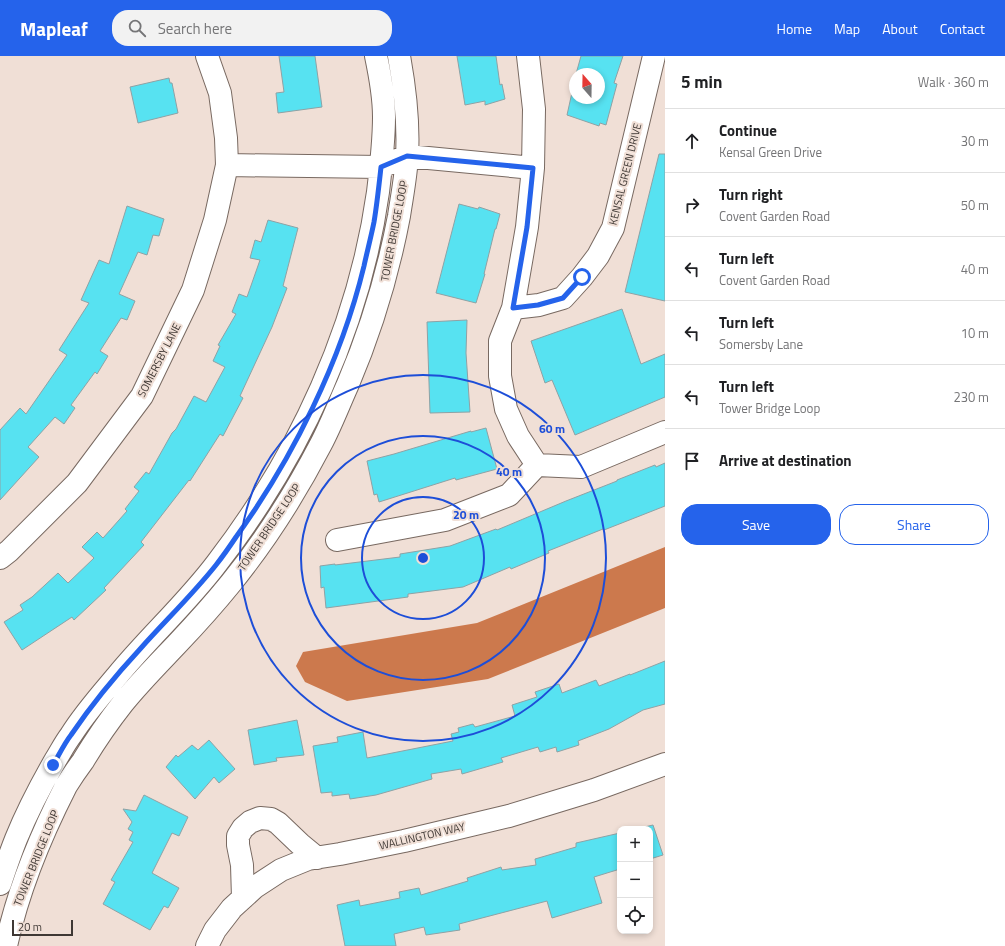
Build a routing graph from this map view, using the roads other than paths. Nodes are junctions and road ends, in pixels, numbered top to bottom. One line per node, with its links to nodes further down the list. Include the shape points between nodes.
1 (207, 56): 7 (street, SOMERSBY LANE, via 220,93)
2 (376, 56): 8 (street, TOWER BRIDGE LOOP, via 384,115)
3 (399, 56): 6 (street, TOWER BRIDGE LOOP, via 406,107)
4 (528, 56): 9 (street, via 534,109)
5 (654, 56): 10 (street, KENSAL GREEN DRIVE, via 613,228 598,256 563,298)
6 (407, 156): 8 (street); 9 (street); 19 (street, TOWER BRIDGE LOOP, via 395,234 372,323 322,443 285,506 232,582 123,703 68,784 44,832 25,881)
7 (228, 165): 8 (street); 14 (street, SOMERSBY LANE, via 215,220 193,290 142,396 77,483)
8 (381, 167): 17 (street, TOWER BRIDGE LOOP, via 374,222 352,310 334,358 292,448 272,484 216,565 93,704 70,736 15,840)
9 (533, 168): 10 (street, via 527,227)
10 (513, 308): 12 (street, via 500,341 500,376 506,409 518,436)
11 (665, 432): 12 (street, via 581,467)
12 (537, 465): 13 (street, via 509,495 445,520)
13 (337, 540)
14 (0, 558)
15 (665, 764): 16 (street, WALLINGTON WAY, via 594,790 509,816)
16 (318, 858): 18 (street, WALLINGTON WAY, via 308,859 281,870); 18 (street, via 278,822 260,818 250,822 238,836)
17 (0, 884)
18 (243, 898): 20 (street, WALLINGTON WAY, via 215,930)
19 (6, 946)
20 (207, 946)

